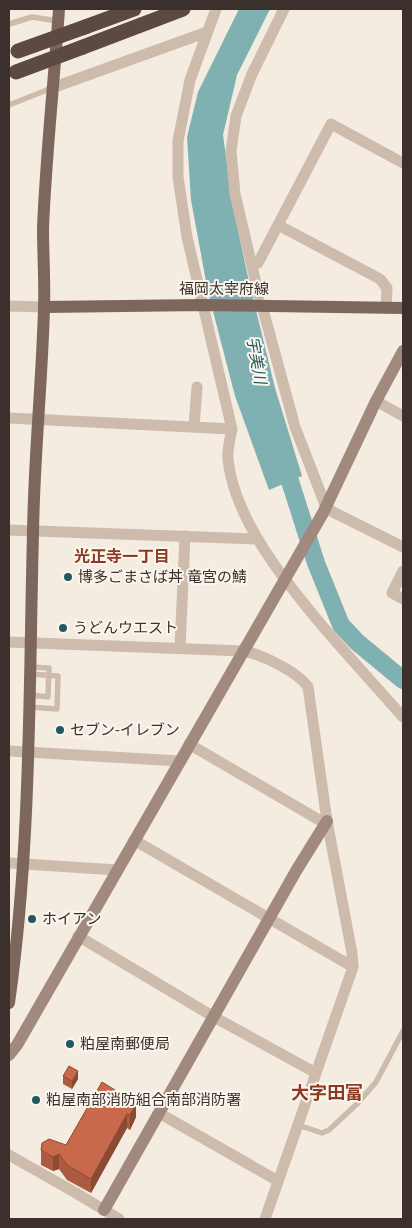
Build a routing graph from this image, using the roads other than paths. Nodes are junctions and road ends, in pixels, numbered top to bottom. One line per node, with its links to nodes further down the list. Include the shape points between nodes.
1 (134, 9): 8 (highway, bridge)
2 (183, 9): 9 (highway, bridge)
3 (216, 9): 7 (street)
4 (284, 9): 16 (street, via 252,74 236,116 231,151 235,194)
5 (58, 15): 6 (lane, via 32,17); 10 (main road)
6 (9, 24)
7 (207, 32): 10 (street); 15 (street, via 190,80 177,155 187,237)
8 (13, 53)
9 (12, 73)
10 (52, 88): 11 (lane); 18 (main road, via 43,230)
11 (9, 105)
12 (403, 162): 13 (street, via 331,124)
13 (278, 226): 14 (street); 19 (street, via 380,279 387,288)
14 (258, 263)
15 (203, 305): 16 (main road, 福岡太宰府線); 18 (main road, 福岡太宰府線); 28 (street)
16 (262, 305): 19 (main road, 福岡太宰府線); 29 (street, via 295,427)
17 (9, 306): 18 (street)
18 (44, 307): 26 (main road)
19 (386, 308): 20 (main road, 福岡太宰府線)
20 (403, 308)
21 (403, 351): 23 (street)
22 (197, 387): 27 (street)
23 (376, 401): 24 (street); 29 (street)
24 (403, 416)
25 (9, 418): 26 (street)
26 (38, 420): 27 (street); 31 (main road)
27 (194, 427): 28 (street)
28 (232, 429): 33 (street, via 228,459 236,490)
29 (325, 510): 34 (street); 36 (street)
30 (9, 530): 31 (street)
31 (33, 531): 32 (street); 39 (main road)
32 (185, 536): 33 (street); 40 (street)
33 (258, 540): 36 (street)
34 (403, 547)
35 (403, 571): 37 (street, via 392,593)
36 (287, 574): 41 (street); 45 (street, via 350,658)
37 (403, 599)
38 (9, 642): 39 (street)
39 (31, 643): 40 (street); 42 (main road)
40 (180, 648): 41 (street)
41 (243, 651): 46 (street); 50 (street, via 254,653 289,671 303,679 308,687)
42 (30, 671): 43 (lane); 44 (main road)
43 (48, 675): 44 (lane, via 48,698); 44 (lane, via 58,676 57,709)
44 (29, 701): 48 (main road)
45 (403, 717)
46 (189, 744): 49 (street); 50 (street)
47 (9, 751): 48 (street)
48 (28, 751): 49 (street); 53 (main road)
49 (180, 761): 51 (street)
50 (326, 822): 55 (street); 57 (street)
51 (134, 840): 54 (street); 55 (street)
52 (9, 863): 53 (street)
53 (22, 864): 54 (street); 58 (main road)
54 (117, 870): 56 (street)
55 (270, 920): 57 (street); 60 (street)
56 (78, 936): 60 (street); 62 (street)
57 (353, 967): 63 (street)
58 (11, 974): 59 (main road)
59 (9, 1003)
60 (214, 1017): 63 (street); 64 (street)
61 (403, 1032): 65 (lane, via 376,1082 329,1130 322,1133)
62 (9, 1055)
63 (316, 1073): 65 (street)
64 (159, 1113): 67 (street); 68 (street)
65 (298, 1125): 67 (street)
66 (9, 1155): 68 (street)
67 (278, 1181): 70 (street)
68 (101, 1215): 69 (street)
69 (119, 1219)
70 (265, 1219)

